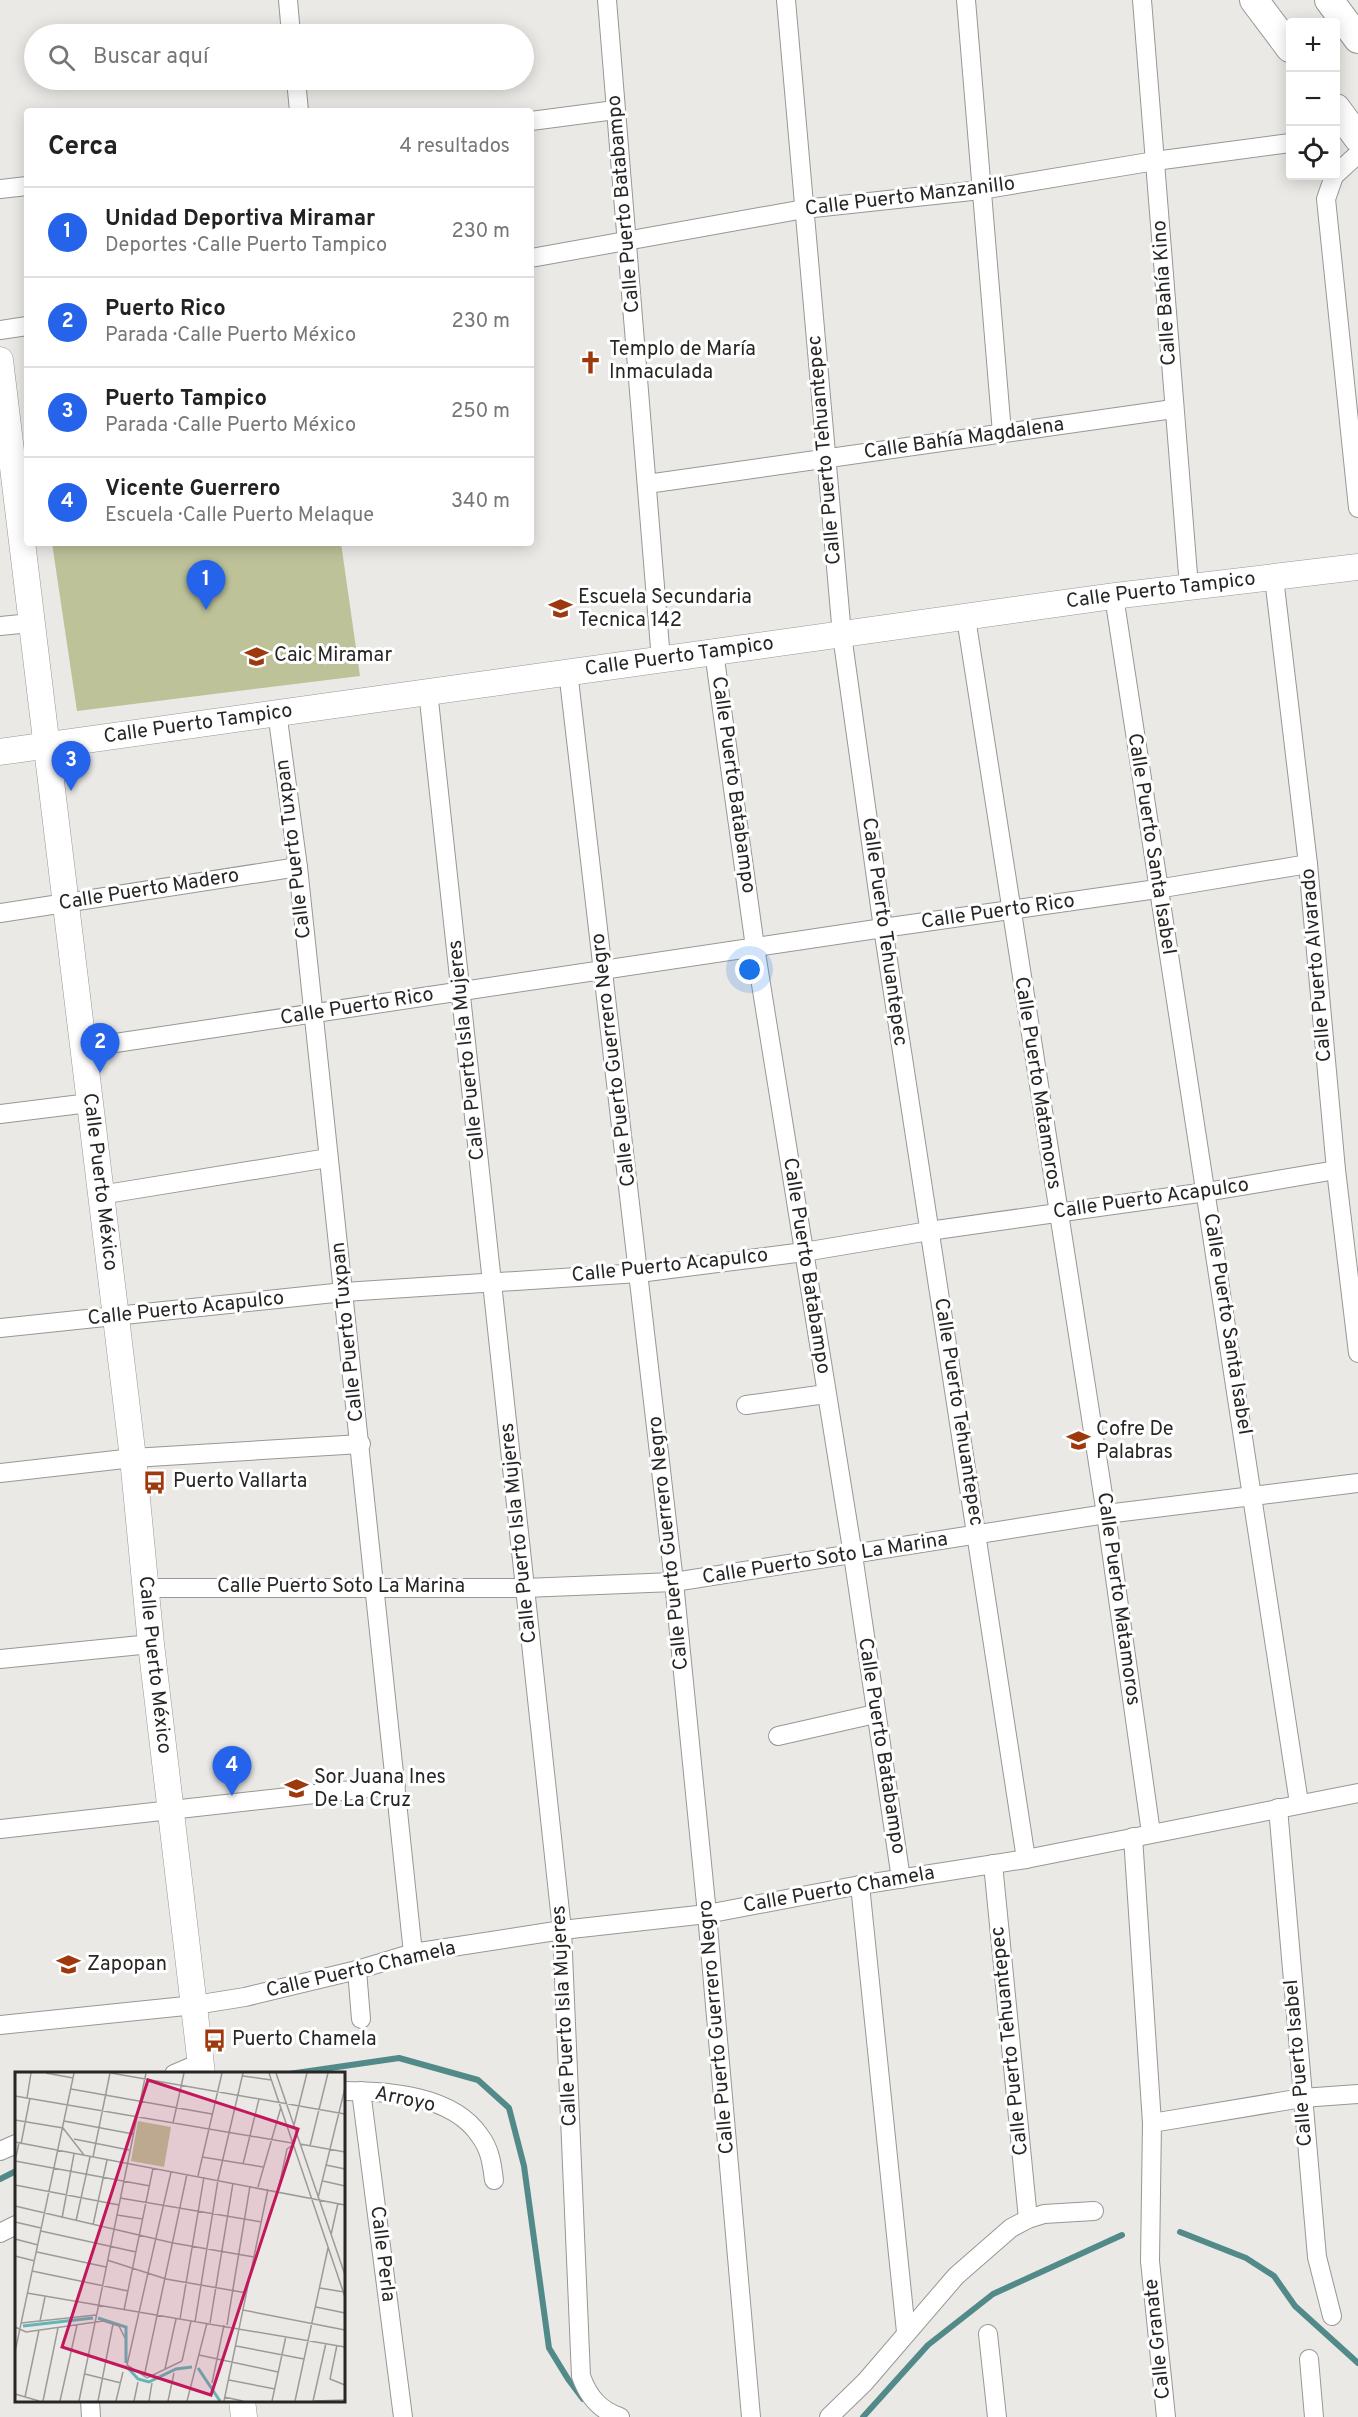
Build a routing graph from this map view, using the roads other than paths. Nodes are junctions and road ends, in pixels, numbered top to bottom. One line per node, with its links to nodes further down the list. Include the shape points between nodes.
1 (288, 0): 8 (street)
2 (607, 0): 13 (street, Calle Puerto Batabampo)
3 (786, 0): 24 (street, Calle Puerto Tehuantepec)
4 (966, 0): 23 (street)
5 (1142, 0): 18 (street, Calle Bahía Kino)
6 (1254, 0): 10 (main road)
7 (1329, 0): 9 (main road)
8 (290, 24)
9 (1358, 39)
10 (1286, 43)
11 (297, 90): 12 (street)
12 (299, 108)
13 (615, 110): 15 (street); 25 (street, Calle Puerto Batabampo)
14 (1340, 118): 16 (main road)
15 (534, 121)
16 (1352, 141): 19 (street)
17 (1286, 144): 18 (street, Calle Puerto Manzanillo)
18 (1155, 161): 23 (street, Calle Puerto Manzanillo); 30 (street, Calle Bahía Kino)
19 (1340, 165)
20 (1333, 180): 35 (street, via 1326,199)
21 (24, 186): 22 (street)
22 (0, 189)
23 (981, 190): 24 (street, Calle Puerto Manzanillo); 31 (street)
24 (804, 209): 25 (street, Calle Puerto Manzanillo); 32 (street, Calle Puerto Tehuantepec)
25 (627, 241): 26 (street, Calle Puerto Manzanillo); 34 (street, Calle Puerto Batabampo)
26 (534, 257)
27 (24, 326): 28 (street)
28 (0, 330)
29 (0, 360): 33 (street, Calle Puerto México)
30 (1173, 409): 31 (street, Calle Bahía Magdalena); 38 (street, Calle Bahía Kino)
31 (1002, 433): 32 (street, Calle Bahía Magdalena)
32 (826, 459): 34 (street, Calle Bahía Magdalena); 43 (street, Calle Puerto Tehuantepec)
33 (7, 484): 41 (street, Calle Puerto México)
34 (647, 484): 45 (street, Calle Puerto Batabampo)
35 (1358, 508)
36 (1358, 567): 37 (street, Calle Puerto Tampico)
37 (1274, 578): 38 (street, Calle Puerto Tampico); 51 (street, Calle Puerto Alvarado)
38 (1189, 587): 39 (street, Calle Puerto Tampico)
39 (1114, 596): 40 (street, Calle Puerto Tampico); 53 (street, Calle Puerto Santa Isabel)
40 (966, 618): 43 (street, Calle Puerto Tampico); 55 (street, Calle Puerto Matamoros)
41 (31, 623): 42 (street); 49 (street, Calle Puerto México)
42 (0, 626)
43 (842, 635): 44 (street, Calle Puerto Tampico); 57 (street, Calle Puerto Tehuantepec)
44 (714, 652): 45 (street, Calle Puerto Tampico); 58 (street, Calle Puerto Batabampo)
45 (660, 660): 46 (street, Calle Puerto Tampico)
46 (568, 671): 47 (street, Calle Puerto Tampico); 59 (street, Calle Puerto Guerrero Negro)
47 (428, 692): 48 (street, Calle Puerto Tampico); 60 (street, Calle Puerto Isla Mujeres)
48 (276, 712): 49 (street, Calle Puerto Tampico); 52 (street, Calle Puerto Tuxpan)
49 (47, 746): 50 (street, Calle Puerto Tampico); 54 (street, Calle Puerto México)
50 (0, 752)
51 (1308, 864): 53 (street, Calle Puerto Rico); 66 (street, Calle Puerto Alvarado)
52 (298, 867): 54 (street, Calle Puerto Madero); 61 (street, Calle Puerto Tuxpan)
53 (1157, 890): 55 (street, Calle Puerto Rico); 67 (street, Calle Puerto Santa Isabel)
54 (66, 903): 56 (street, Calle Puerto Madero); 62 (street, Calle Puerto México)
55 (1011, 910): 57 (street, Calle Puerto Rico); 69 (street, Calle Puerto Matamoros)
56 (0, 913)
57 (883, 928): 58 (street, Calle Puerto Rico); 70 (street, Calle Puerto Tehuantepec)
58 (756, 947): 59 (street, Calle Puerto Rico); 71 (street, Calle Puerto Batabampo)
59 (604, 970): 60 (street, Calle Puerto Rico); 72 (street, Calle Puerto Guerrero Negro)
60 (462, 992): 61 (street, Calle Puerto Rico); 73 (street, Calle Puerto Isla Mujeres)
61 (312, 1014): 62 (street, Calle Puerto Rico); 65 (street, Calle Puerto Tuxpan)
62 (82, 1048): 63 (street, Calle Puerto México)
63 (89, 1103): 64 (street); 68 (street, Calle Puerto México)
64 (0, 1114)
65 (328, 1158): 68 (street); 74 (street, Calle Puerto Tuxpan)
66 (1336, 1170): 67 (street, Calle Puerto Acapulco); 77 (street, Calle Puerto Alvarado)
67 (1206, 1192): 69 (street, Calle Puerto Acapulco); 84 (street, Calle Puerto Santa Isabel)
68 (100, 1195): 75 (street, Calle Puerto México)
69 (1057, 1213): 70 (street, Calle Puerto Acapulco); 85 (street, Calle Puerto Matamoros)
70 (929, 1231): 71 (street, Calle Puerto Acapulco); 86 (street, Calle Puerto Tehuantepec)
71 (804, 1252): 72 (street, Calle Puerto Acapulco); 78 (street, Calle Puerto Batabampo)
72 (639, 1273): 73 (street, Calle Puerto Acapulco); 88 (street, Calle Puerto Guerrero Negro)
73 (491, 1282): 74 (street, Calle Puerto Acapulco); 91 (street, Calle Puerto Isla Mujeres)
74 (344, 1292): 75 (street, Calle Puerto Acapulco); 80 (street, Calle Puerto Tuxpan)
75 (115, 1317): 76 (street, Calle Puerto Acapulco); 81 (street, Calle Puerto México)
76 (0, 1328)
77 (1358, 1353)
78 (826, 1394): 79 (street); 87 (street, Calle Puerto Batabampo)
79 (746, 1405)
80 (360, 1444): 81 (street); 90 (street, Calle Puerto Tuxpan)
81 (133, 1458): 82 (street); 89 (street, Calle Puerto México)
82 (0, 1473)
83 (1358, 1483): 84 (street, Calle Puerto Soto La Marina)
84 (1254, 1494): 85 (street, Calle Puerto Soto La Marina); 98 (street, Calle Puerto Santa Isabel)
85 (1106, 1514): 86 (street, Calle Puerto Soto La Marina); 102 (street, Calle Puerto Matamoros)
86 (978, 1536): 87 (street, Calle Puerto Soto La Marina); 104 (street, Calle Puerto Tehuantepec)
87 (853, 1555): 88 (street, Calle Puerto Soto La Marina); 94 (street, Calle Puerto Batabampo)
88 (674, 1582): 91 (street, Calle Puerto Soto La Marina); 108 (street, Calle Puerto Guerrero Negro)
89 (145, 1587): 90 (street, Calle Puerto Soto La Marina); 92 (street, Calle Puerto México)
90 (374, 1587): 91 (street, Calle Puerto Soto La Marina); 96 (street, Calle Puerto Tuxpan)
91 (525, 1588): 109 (street, Calle Puerto Isla Mujeres)
92 (151, 1644): 93 (street); 100 (street, Calle Puerto México)
93 (0, 1659)
94 (875, 1714): 95 (street); 106 (street, Calle Puerto Batabampo)
95 (778, 1736)
96 (396, 1785): 100 (street); 110 (street, Calle Puerto Tuxpan)
97 (1358, 1793): 98 (street, Calle Puerto Chamela)
98 (1299, 1803): 99 (street, Calle Puerto Chamela)
99 (1278, 1808): 102 (street, Calle Puerto Chamela); 119 (street, Calle Puerto Isabel)
100 (171, 1810): 101 (street); 112 (street, Calle Puerto México)
101 (0, 1829)
102 (1151, 1833): 103 (street, Calle Puerto Chamela)
103 (1133, 1837): 104 (street, Calle Puerto Chamela); 120 (street)
104 (1026, 1859): 105 (street, Calle Puerto Chamela)
105 (993, 1864): 106 (street, Calle Puerto Chamela); 125 (street, Calle Puerto Tehuantepec)
106 (901, 1879): 107 (street, Calle Puerto Chamela)
107 (860, 1885): 108 (street, Calle Puerto Chamela); 129 (street)
108 (707, 1914): 109 (street, Calle Puerto Chamela); 138 (street, Calle Puerto Guerrero Negro)
109 (562, 1930): 110 (street, Calle Puerto Chamela); 137 (street, Calle Puerto Isla Mujeres, via 580,2376 587,2393 599,2406)
110 (413, 1953): 111 (street, Calle Puerto Chamela)
111 (357, 1970): 112 (street, Calle Puerto Chamela); 113 (street)
112 (195, 2005): 114 (street, Calle Puerto Chamela); 115 (street, Calle Puerto México)
113 (361, 2019)
114 (0, 2025)
115 (201, 2068): 116 (street)
116 (179, 2072)
117 (352, 2091): 123 (street, Arroyo, via 419,2099 459,2113 481,2136); 136 (street, Calle Perla)
118 (1358, 2094): 119 (street)
119 (1302, 2098): 120 (street); 128 (street, Calle Puerto Isabel, via 1317,2257)
120 (1152, 2123): 141 (street, Calle Granate, via 1150,2261)
121 (15, 2144): 122 (street)
122 (0, 2151)
123 (494, 2180)
124 (1094, 2211): 125 (street, via 1044,2214)
125 (1028, 2219): 129 (street, via 1011,2228 956,2276)
126 (15, 2226): 127 (street)
127 (0, 2233)
128 (1332, 2316)
129 (906, 2332): 139 (street)
130 (988, 2334): 140 (street)
131 (1309, 2359): 142 (street)
132 (90, 2402): 134 (street)
133 (242, 2402): 135 (street)
134 (91, 2417)
135 (244, 2417)
136 (403, 2417)
137 (620, 2417)
138 (751, 2417)
139 (829, 2417)
140 (997, 2417)
141 (1166, 2417)
142 (1314, 2417)

